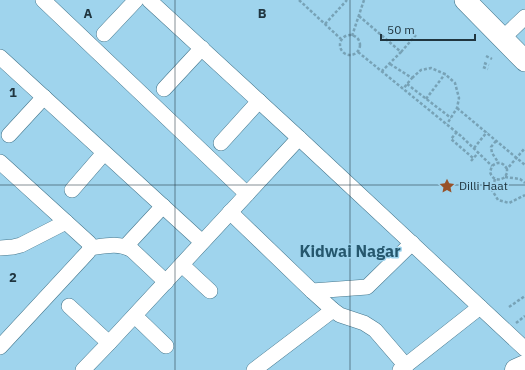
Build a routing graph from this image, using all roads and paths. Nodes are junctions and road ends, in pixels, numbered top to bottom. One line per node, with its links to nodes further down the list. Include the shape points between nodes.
1 (43, 0): 62 (street)
2 (136, 0): 11 (street)
3 (149, 0): 16 (street)
4 (299, 0): 10 (path)
5 (347, 0): 10 (path)
6 (364, 0): 8 (path)
7 (465, 0): 14 (street)
8 (359, 16): 13 (path); 18 (path)
9 (525, 17): 14 (street)
10 (325, 24): 15 (path)
11 (104, 34)
12 (416, 35): 18 (path)
13 (352, 36): 15 (path); 17 (path, via 358,40)
14 (503, 38): 22 (street)
15 (341, 39): 17 (path, via 339,46 345,54 352,55)
16 (202, 48): 32 (street); 36 (street)
17 (358, 52): 28 (path)
18 (401, 52): 24 (path)
19 (486, 56): 21 (path)
20 (0, 57): 34 (street)
21 (492, 59)
22 (525, 61)
23 (484, 63): 25 (path)
24 (390, 64): 28 (path); 30 (path)
25 (489, 65)
26 (483, 67): 27 (path)
27 (488, 69)
28 (382, 71): 33 (path)
29 (445, 74): 30 (path, via 431,68 421,70); 35 (path); 37 (path, via 455,83 459,98)
30 (412, 78): 31 (path)
31 (407, 84): 33 (path); 35 (path)
32 (164, 89)
33 (403, 89): 39 (path)
34 (44, 97): 42 (street); 49 (street)
35 (426, 99): 38 (path)
36 (259, 101): 43 (street); 45 (street)
37 (457, 108): 38 (path); 41 (path)
38 (451, 118): 39 (path)
39 (447, 124): 40 (path)
40 (457, 132): 46 (path); 50 (path, via 451,139)
41 (487, 132): 44 (path); 46 (path)
42 (9, 135)
43 (299, 138): 62 (street); 68 (street)
44 (496, 141): 51 (path); 54 (path, via 491,147)
45 (221, 143)
46 (474, 148): 48 (path)
47 (525, 148): 51 (path)
48 (478, 152): 50 (path); 56 (path)
49 (104, 153): 61 (street); 64 (street)
50 (473, 158): 52 (path)
51 (517, 158): 55 (path); 57 (path)
52 (471, 161)
53 (0, 162): 66 (street)
54 (498, 162): 56 (path); 57 (path)
55 (525, 165)
56 (492, 166): 59 (path, via 490,172)
57 (507, 169): 58 (path)
58 (506, 176): 59 (path); 60 (path, via 520,179)
59 (495, 179): 63 (path, via 492,190 498,200 509,203)
60 (525, 183)
61 (72, 190)
62 (247, 194): 65 (street)
63 (525, 195)
64 (163, 206): 67 (street); 69 (street)
65 (230, 212): 67 (street); 75 (street)
66 (66, 222): 70 (street, via 21,245); 71 (street)
67 (202, 242): 72 (street)
68 (412, 243): 75 (street, via 367,287); 78 (street)
69 (126, 246): 71 (street); 73 (street)
70 (0, 248)
71 (90, 248): 86 (street)
72 (182, 265): 73 (street); 74 (street)
73 (166, 282): 81 (street)
74 (210, 291)
75 (312, 292): 80 (street)
76 (525, 296): 79 (path)
77 (69, 306): 84 (street)
78 (480, 307): 87 (street); 89 (street)
79 (510, 307)
80 (332, 310): 89 (street, via 375,330); 91 (street)
81 (135, 316): 84 (street); 85 (street)
82 (525, 316): 83 (path)
83 (512, 325)
84 (109, 343): 90 (street)
85 (166, 346)
86 (0, 347)
87 (525, 349)
88 (525, 366): 92 (highway)
89 (403, 368)
90 (83, 370)
91 (254, 370)
92 (516, 370)

